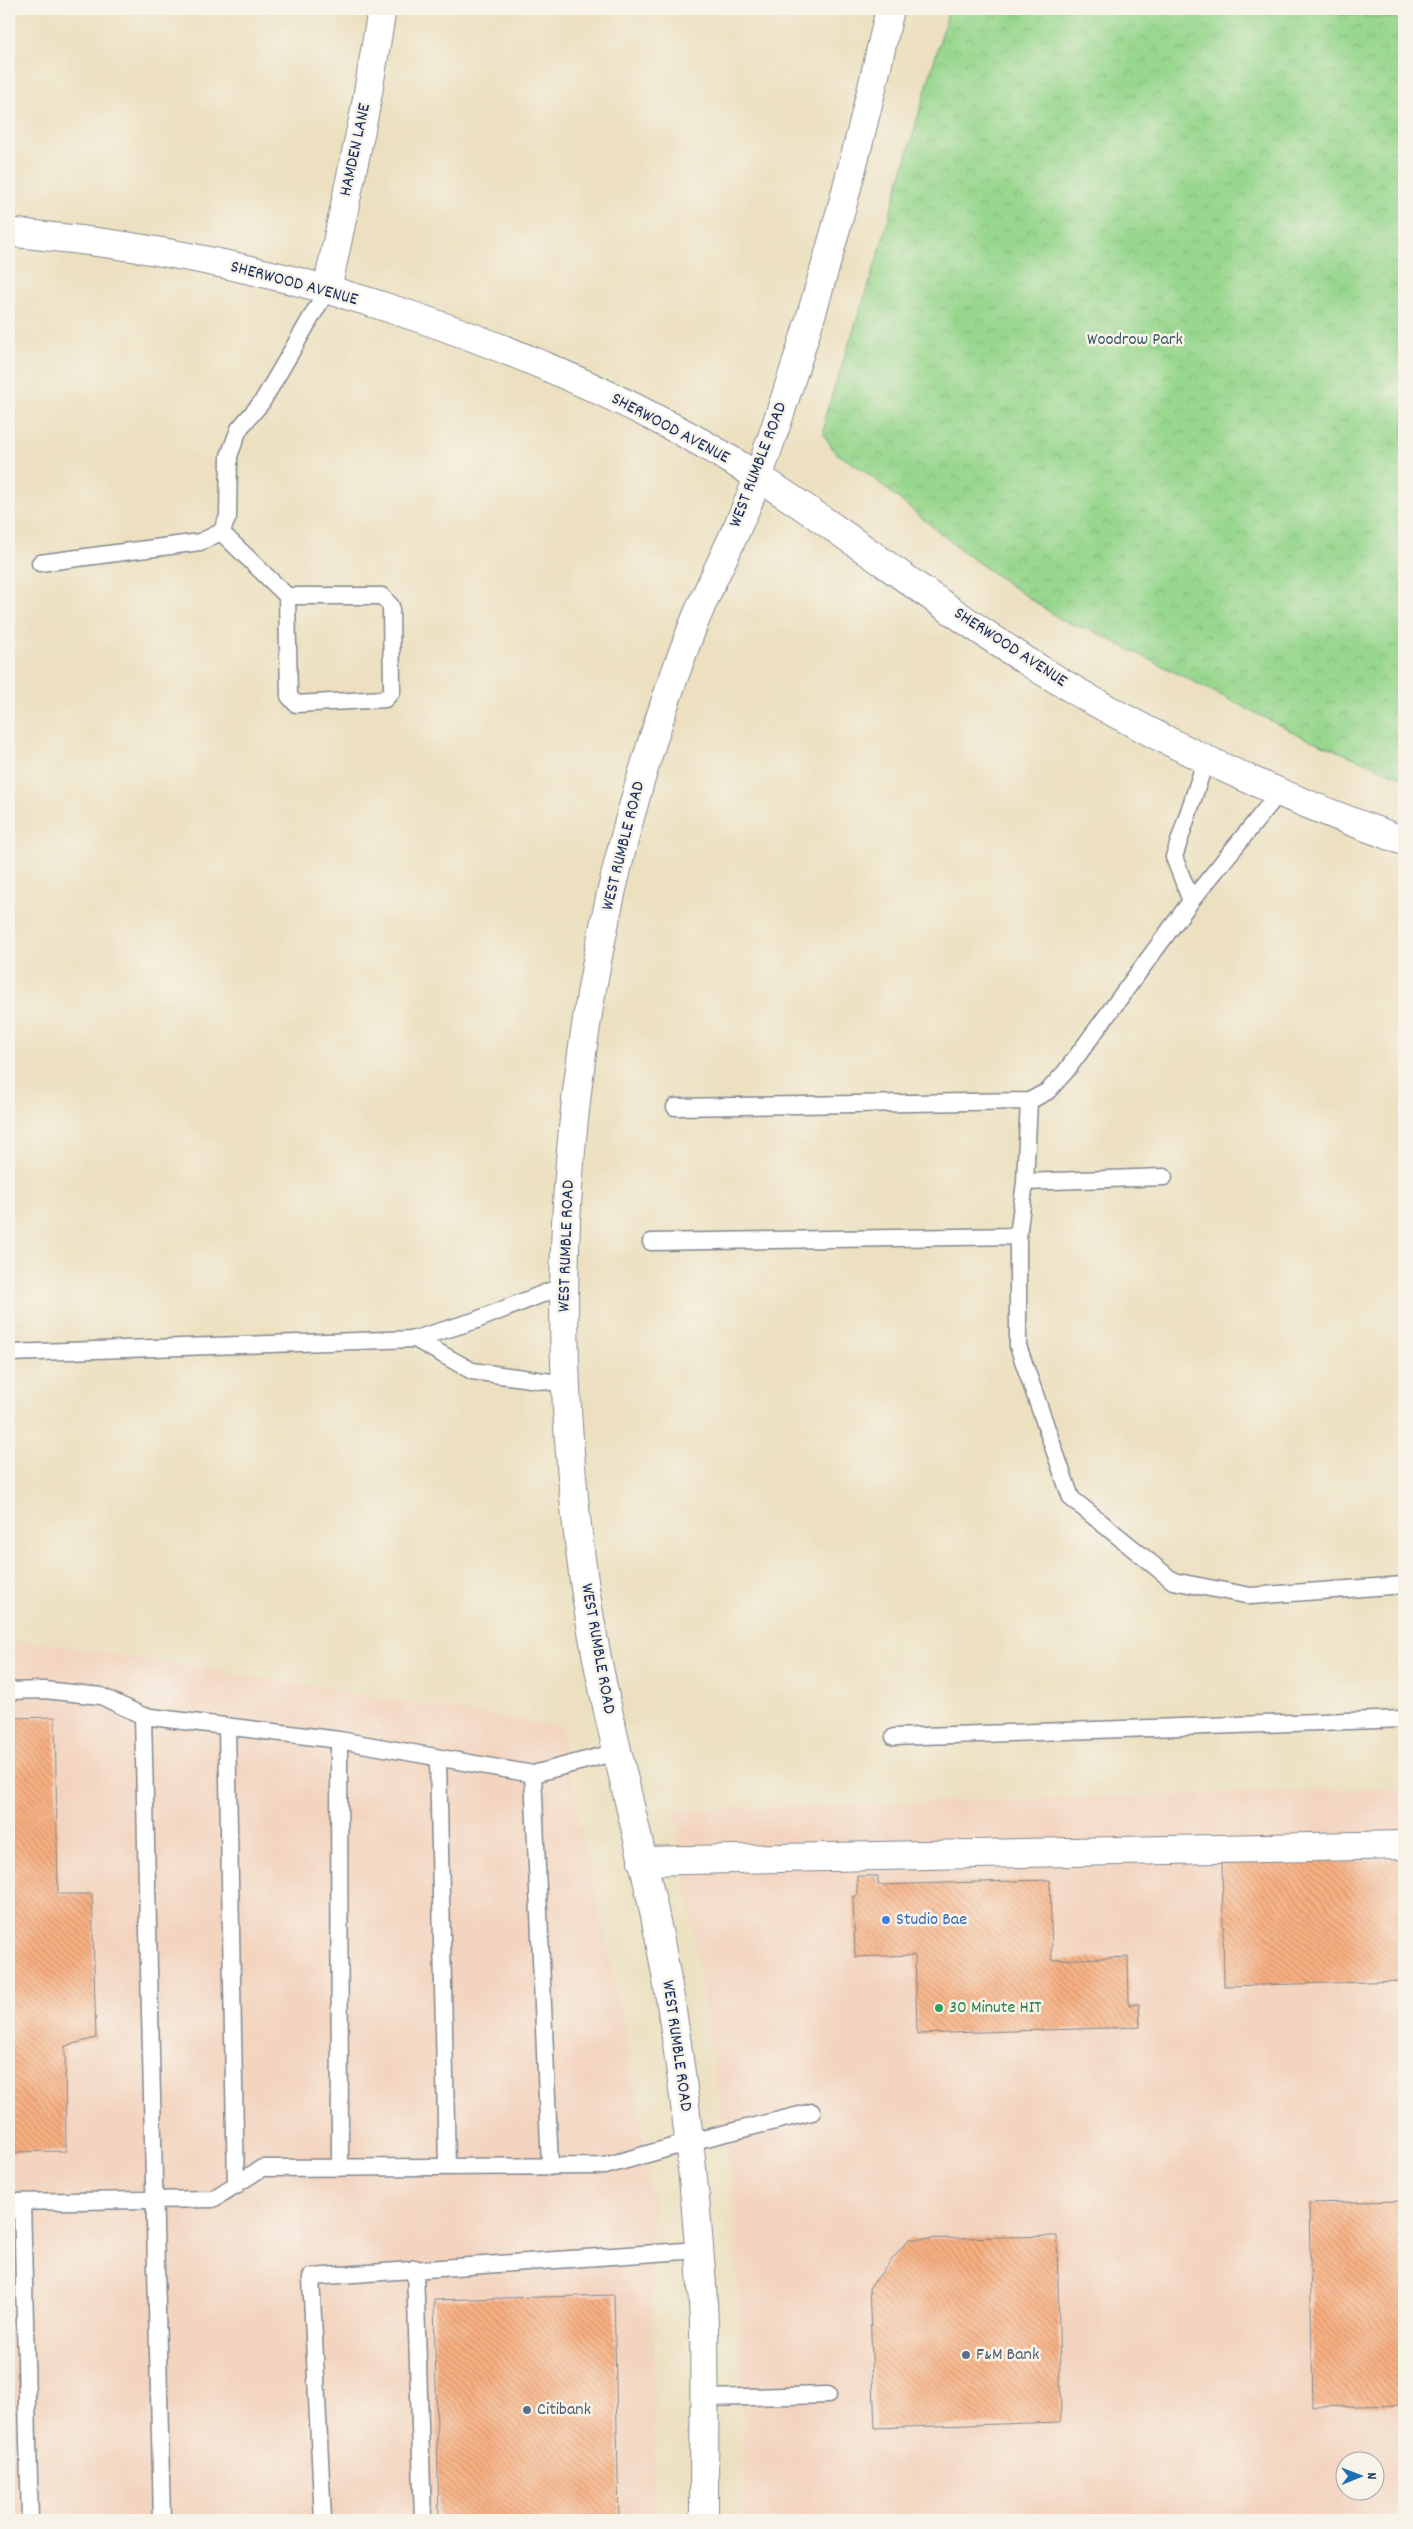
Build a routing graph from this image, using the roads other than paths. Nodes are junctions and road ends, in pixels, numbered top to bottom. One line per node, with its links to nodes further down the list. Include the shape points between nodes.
1 (382, 9): 4 (street, HAMDEN LANE, via 365,110)
2 (890, 9): 5 (street, WEST RUMBLE ROAD, via 869,104 811,318)
3 (9, 232): 4 (street, SHERWOOD AVENUE, via 132,247 271,275)
4 (327, 290): 5 (street, SHERWOOD AVENUE, via 446,328 569,377 679,431); 6 (lane, via 262,402 239,429 229,456 228,517)
5 (759, 476): 9 (street, SHERWOOD AVENUE, via 1040,670 1143,729); 19 (street, WEST RUMBLE ROAD, via 691,632 640,778 608,906 581,1063 570,1166)
6 (221, 532): 7 (lane, via 200,542); 8 (lane)
7 (40, 563)
8 (288, 596): 8 (lane, via 382,596 391,606 392,691 385,699 296,704 288,696)
9 (1206, 759): 10 (street, SHERWOOD AVENUE); 12 (lane, via 1174,857)
10 (1278, 794): 11 (street, SHERWOOD AVENUE); 12 (lane)
11 (1404, 841)
12 (1191, 902): 13 (lane, via 1066,1071 1048,1091)
13 (1029, 1101): 14 (lane); 16 (lane)
14 (675, 1107)
15 (1164, 1177): 16 (lane)
16 (1025, 1182): 17 (lane)
17 (1018, 1236): 18 (lane); 23 (lane, via 1018,1346 1071,1498 1173,1581 1251,1596)
18 (651, 1242)
19 (565, 1285): 20 (lane, via 474,1322); 22 (street, WEST RUMBLE ROAD)
20 (415, 1339): 21 (lane); 22 (lane, via 472,1371)
21 (9, 1353)
22 (566, 1384): 30 (street, WEST RUMBLE ROAD, via 570,1461 586,1591)
23 (1404, 1585)
24 (9, 1691): 25 (lane, via 44,1690 101,1696)
25 (143, 1716): 27 (lane); 41 (lane)
26 (1404, 1720): 28 (lane)
27 (227, 1727): 29 (lane); 40 (lane)
28 (894, 1737)
29 (339, 1740): 31 (lane); 39 (lane)
30 (617, 1752): 32 (lane); 34 (street, WEST RUMBLE ROAD)
31 (438, 1759): 32 (lane); 37 (lane)
32 (533, 1774): 38 (lane)
33 (1404, 1845): 34 (street)
34 (642, 1861): 36 (street, WEST RUMBLE ROAD, via 667,1979)
35 (812, 2112): 36 (lane)
36 (690, 2142): 38 (lane, via 606,2166); 43 (street, WEST RUMBLE ROAD)
37 (447, 2167): 38 (lane); 39 (lane)
38 (550, 2167)
39 (340, 2168): 40 (lane, via 262,2168)
40 (236, 2186): 41 (lane, via 213,2199)
41 (154, 2200): 42 (lane); 48 (lane)
42 (15, 2202): 47 (lane)
43 (699, 2250): 44 (lane); 46 (street, WEST RUMBLE ROAD, via 704,2322)
44 (415, 2268): 49 (lane, via 311,2277); 50 (lane)
45 (828, 2395): 46 (lane)
46 (704, 2398): 51 (street, WEST RUMBLE ROAD)
47 (30, 2520)
48 (162, 2520)
49 (323, 2520)
50 (423, 2520)
51 (704, 2520)

